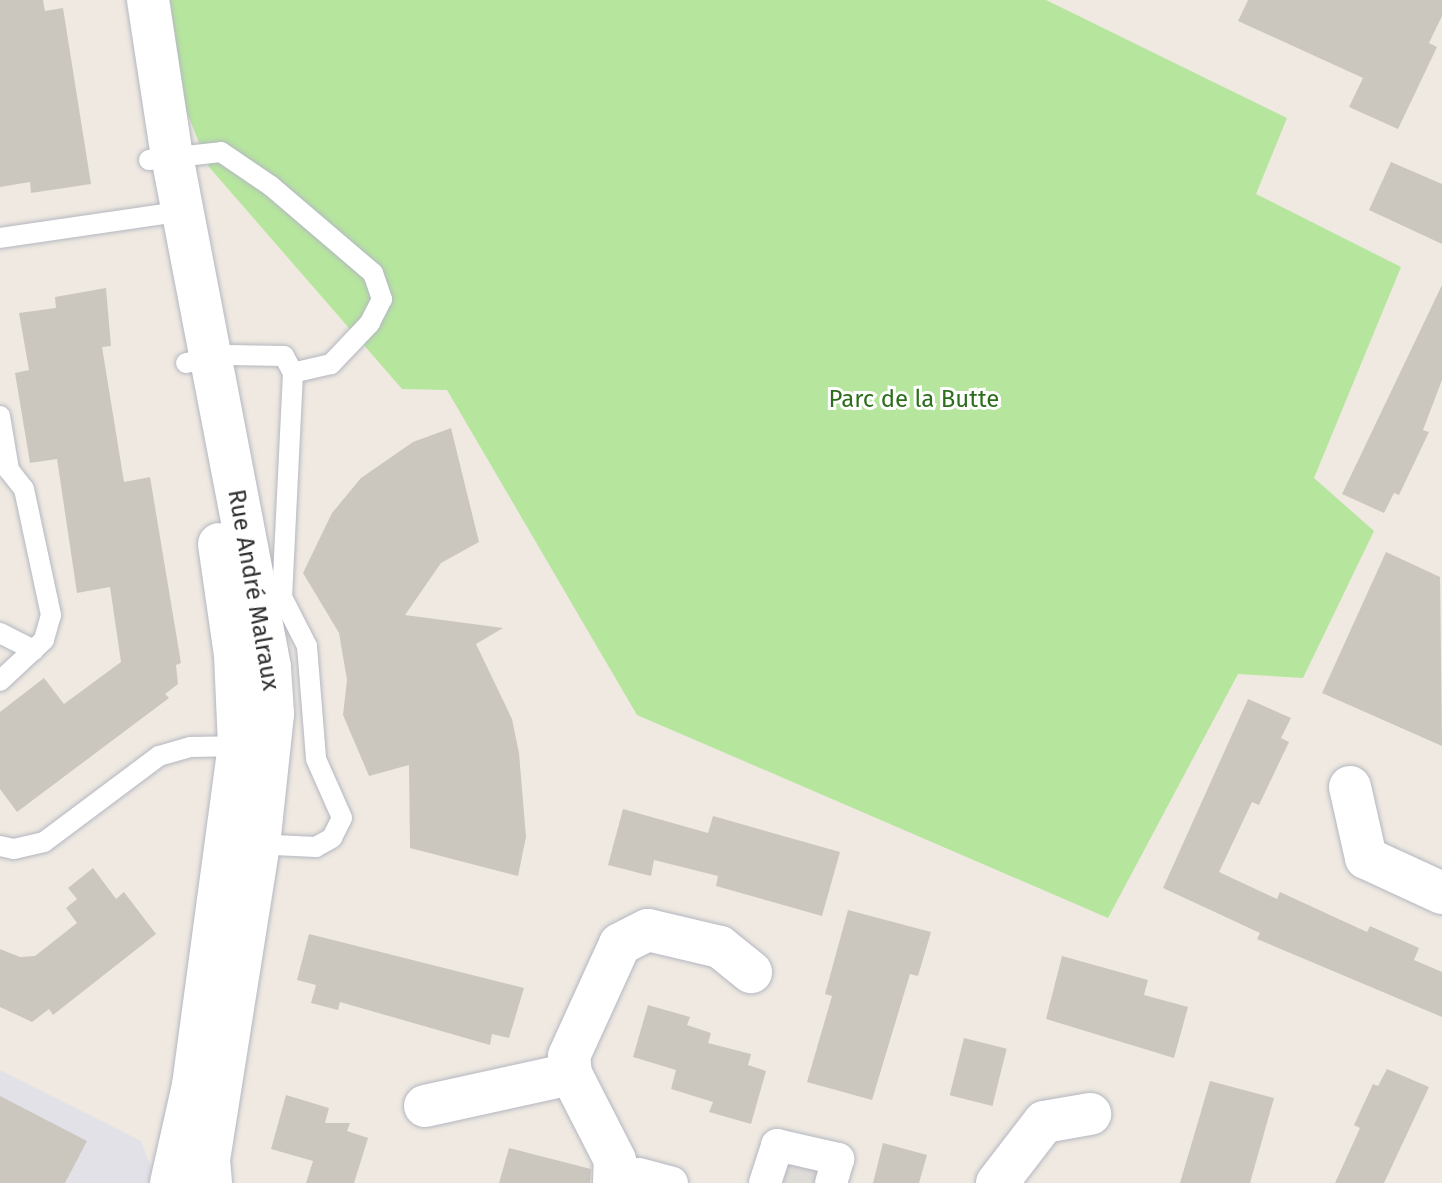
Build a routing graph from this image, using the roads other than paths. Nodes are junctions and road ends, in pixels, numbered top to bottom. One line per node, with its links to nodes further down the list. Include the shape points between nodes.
1 (120, 0): 3 (street, Rue André Malraux)
2 (148, 0): 3 (street, Rue André Malraux)
3 (160, 158): 4 (street, Rue André Malraux); 7 (lane, via 221,152 271,186 373,273 382,299 370,323 331,364)
4 (170, 213): 5 (lane); 6 (street, Rue André Malraux)
5 (0, 238)
6 (198, 360): 7 (lane, via 284,356); 12 (street, Rue André Malraux, via 270,667)
7 (293, 373): 14 (lane, via 282,597 307,646 316,759 342,818 332,838 316,847)
8 (0, 416): 10 (lane, via 9,470 24,489 50,597 47,631)
9 (0, 633): 10 (lane)
10 (34, 650): 11 (lane)
11 (0, 681)
12 (255, 746): 14 (street, Rue André Malraux); 15 (lane, via 190,747 159,756 44,842 14,849)
13 (1350, 787): 16 (street, via 1366,858)
14 (244, 843): 21 (street, Rue André Malraux); 22 (street, Rue André Malraux, via 209,1160)
15 (0, 846)
16 (1442, 893)
17 (751, 972): 18 (street, via 720,947 648,930 632,935 620,944 572,1040)
18 (571, 1074): 19 (street); 23 (street, via 615,1160)
19 (425, 1106)
20 (1090, 1114): 28 (street, via 1044,1122)
21 (171, 1183)
22 (211, 1183)
23 (614, 1183)
24 (637, 1183): 25 (street, via 639,1174)
25 (672, 1183)
26 (765, 1183): 27 (street, via 777,1145 838,1159)
27 (831, 1183)
28 (997, 1183)

